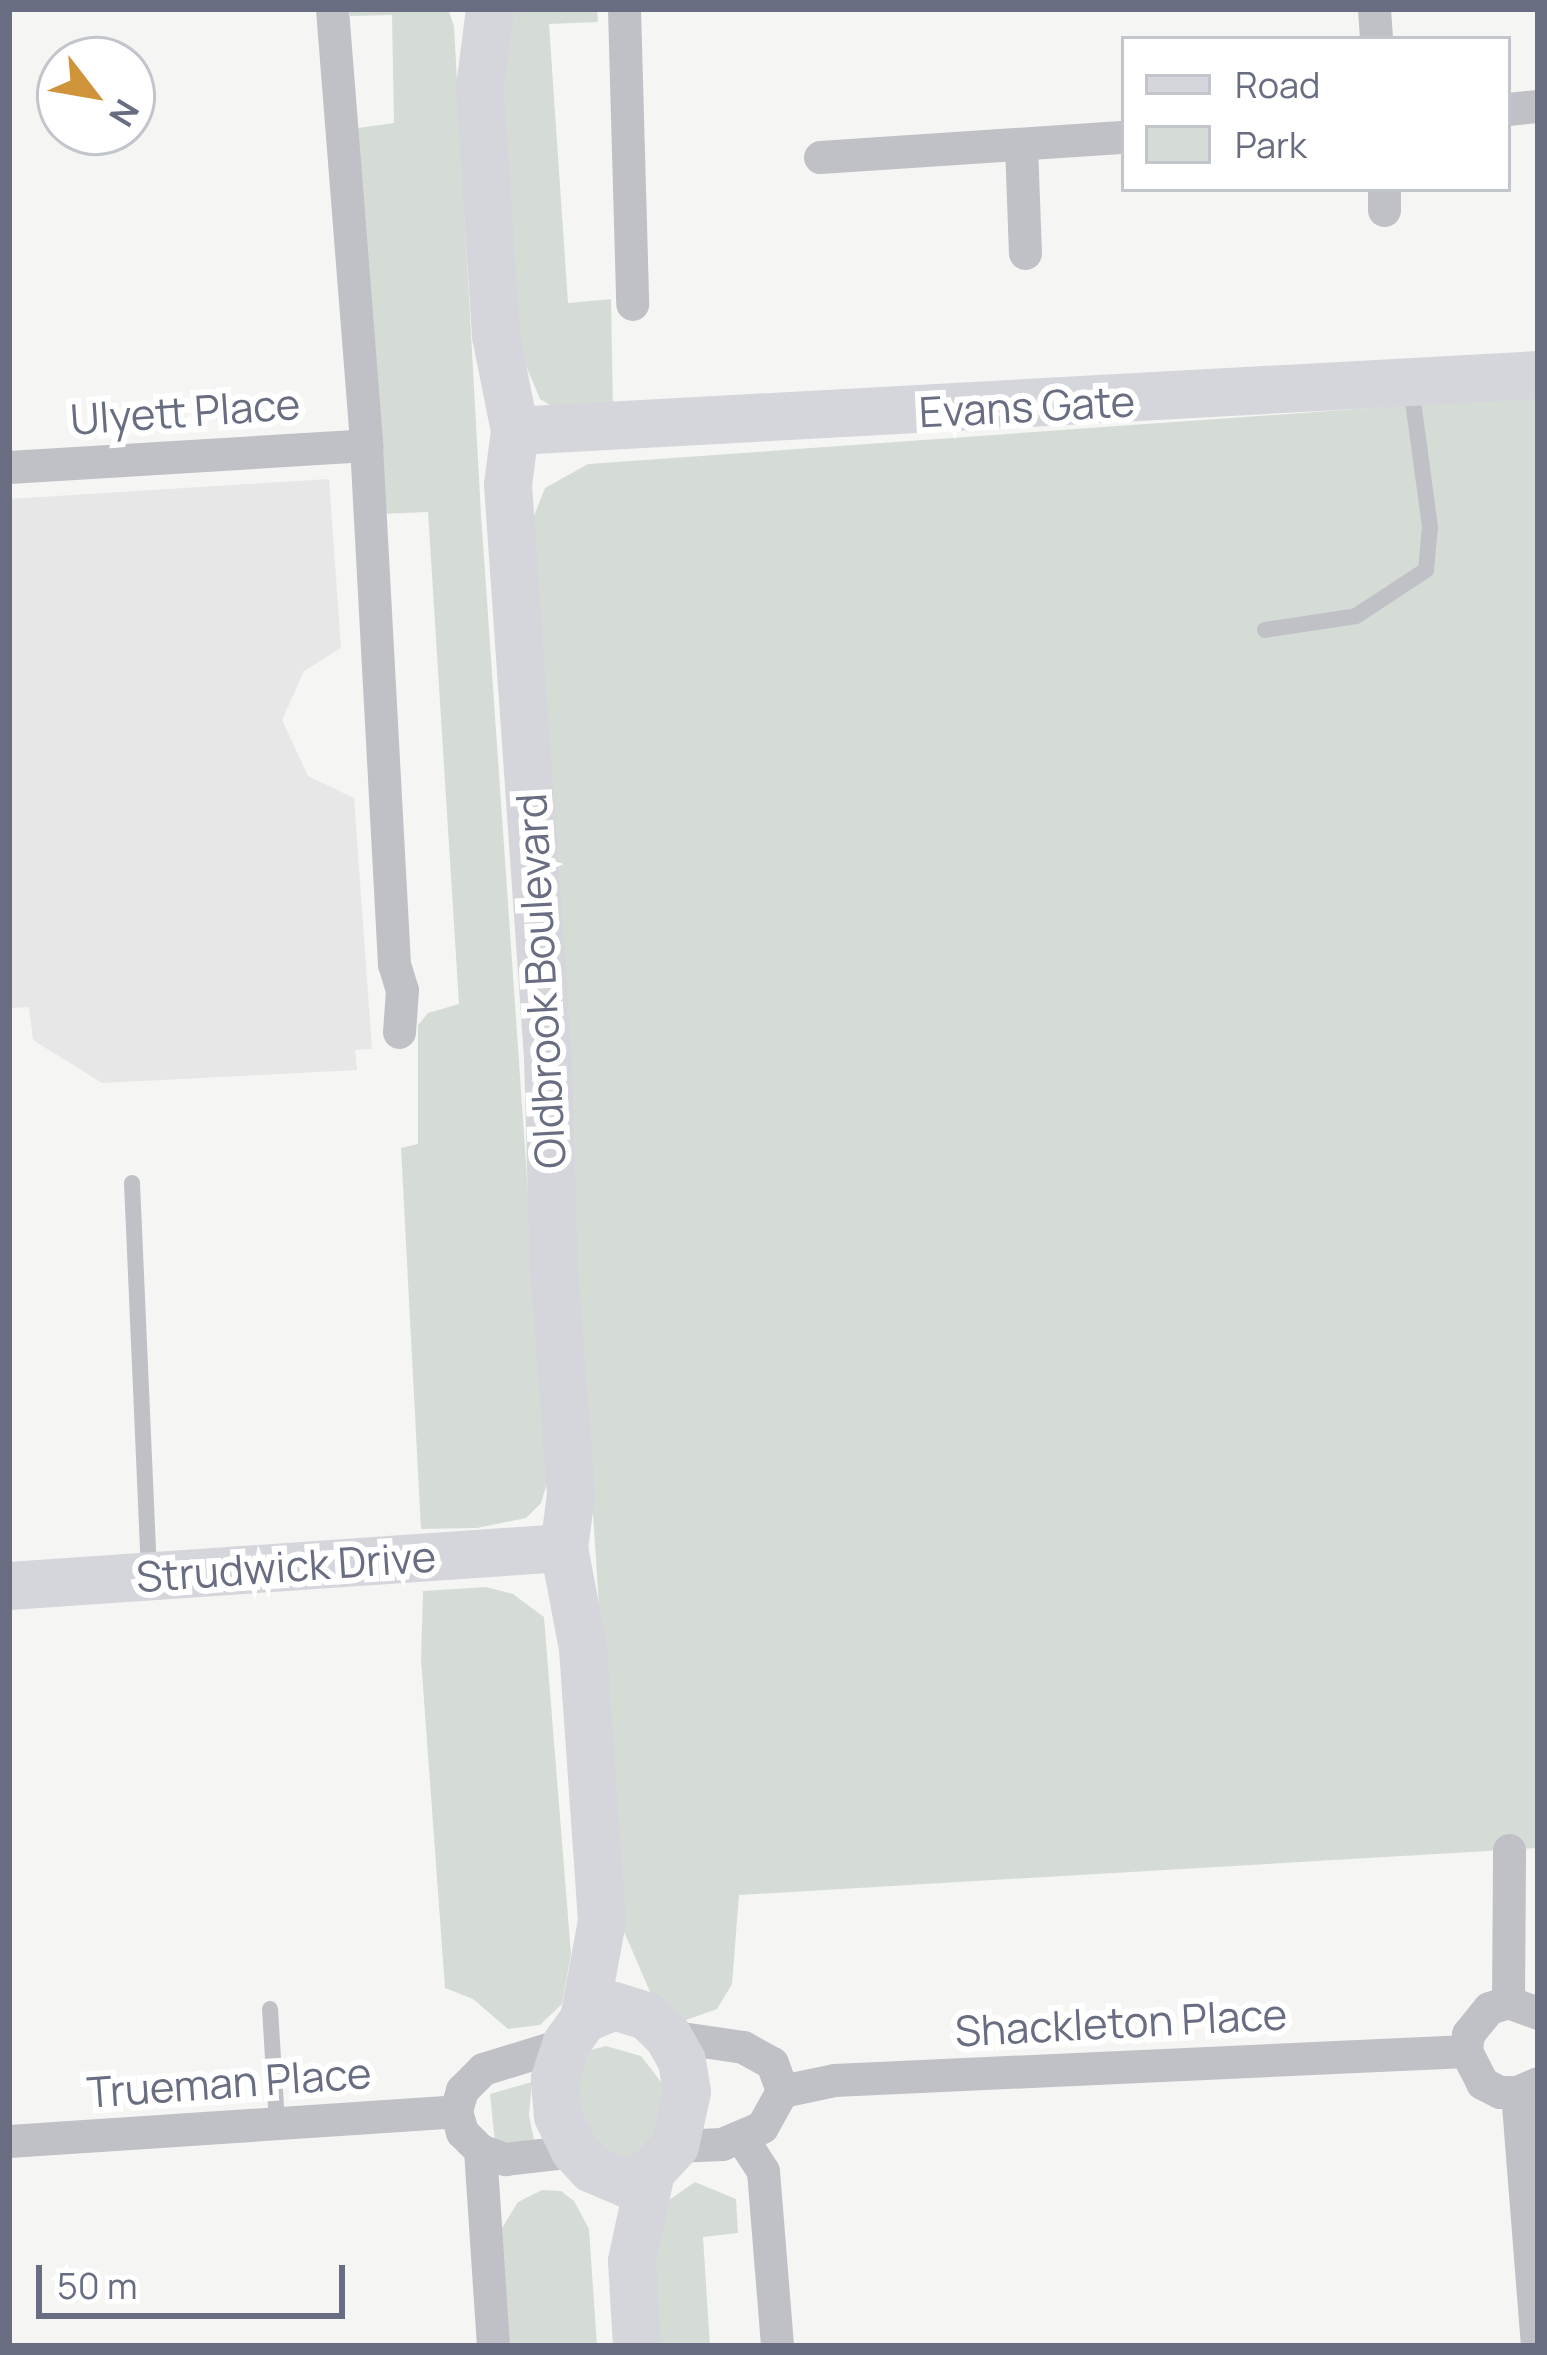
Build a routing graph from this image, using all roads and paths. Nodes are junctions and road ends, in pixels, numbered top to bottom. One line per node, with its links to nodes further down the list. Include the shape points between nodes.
1 (332, 9): 12 (street)
2 (624, 9): 8 (street)
3 (478, 19): 11 (street, Oldbrook Boulevard, via 496,336)
4 (1121, 137): 5 (street)
5 (1021, 145): 6 (street); 7 (street)
6 (820, 157)
7 (1025, 253)
8 (632, 304)
9 (1538, 375): 10 (street, Evans Gate)
10 (1411, 385): 11 (street, Evans Gate); 14 (lane, via 1430,527 1426,570 1356,616)
11 (515, 431): 17 (street, Oldbrook Boulevard, via 508,485 572,1495)
12 (366, 445): 13 (street, Ulyett Place); 15 (street)
13 (9, 467)
14 (1265, 630)
15 (399, 1032)
16 (132, 1184): 18 (lane)
17 (564, 1548): 18 (street, Strudwick Drive); 21 (street, Oldbrook Boulevard, via 584,1649)
18 (149, 1575): 19 (street, Strudwick Drive)
19 (9, 1586)
20 (1509, 1850): 23 (street)
21 (602, 1921): 24 (street, Oldbrook Boulevard); 25 (street, Oldbrook Boulevard)
22 (270, 2008): 30 (lane)
23 (1523, 2008): 26 (street, via 1477,2018)
24 (658, 2026): 25 (street, via 614,2006); 28 (street, via 743,2047 772,2063); 34 (street, Oldbrook Boulevard, via 682,2061 687,2092)
25 (575, 2031): 29 (street, via 483,2069 462,2090); 35 (street, Oldbrook Boulevard, via 555,2079 558,2116)
26 (1466, 2051): 27 (street, via 1482,2083); 28 (street, Shackleton Place, via 834,2080)
27 (1527, 2088): 40 (street)
28 (782, 2091): 31 (street, via 762,2126)
29 (456, 2111): 30 (street, Trueman Place); 33 (street)
30 (277, 2126): 32 (street, Trueman Place)
31 (741, 2137): 34 (street); 39 (street, via 763,2171)
32 (9, 2141)
33 (480, 2150): 35 (street, via 505,2159); 37 (street)
34 (663, 2159): 35 (street, via 625,2183); 36 (street, Oldbrook Boulevard)
35 (584, 2160): 36 (street, Oldbrook Boulevard)
36 (632, 2261): 38 (street, Oldbrook Boulevard)
37 (493, 2346)
38 (637, 2346)
39 (777, 2346)
40 (1537, 2346)

